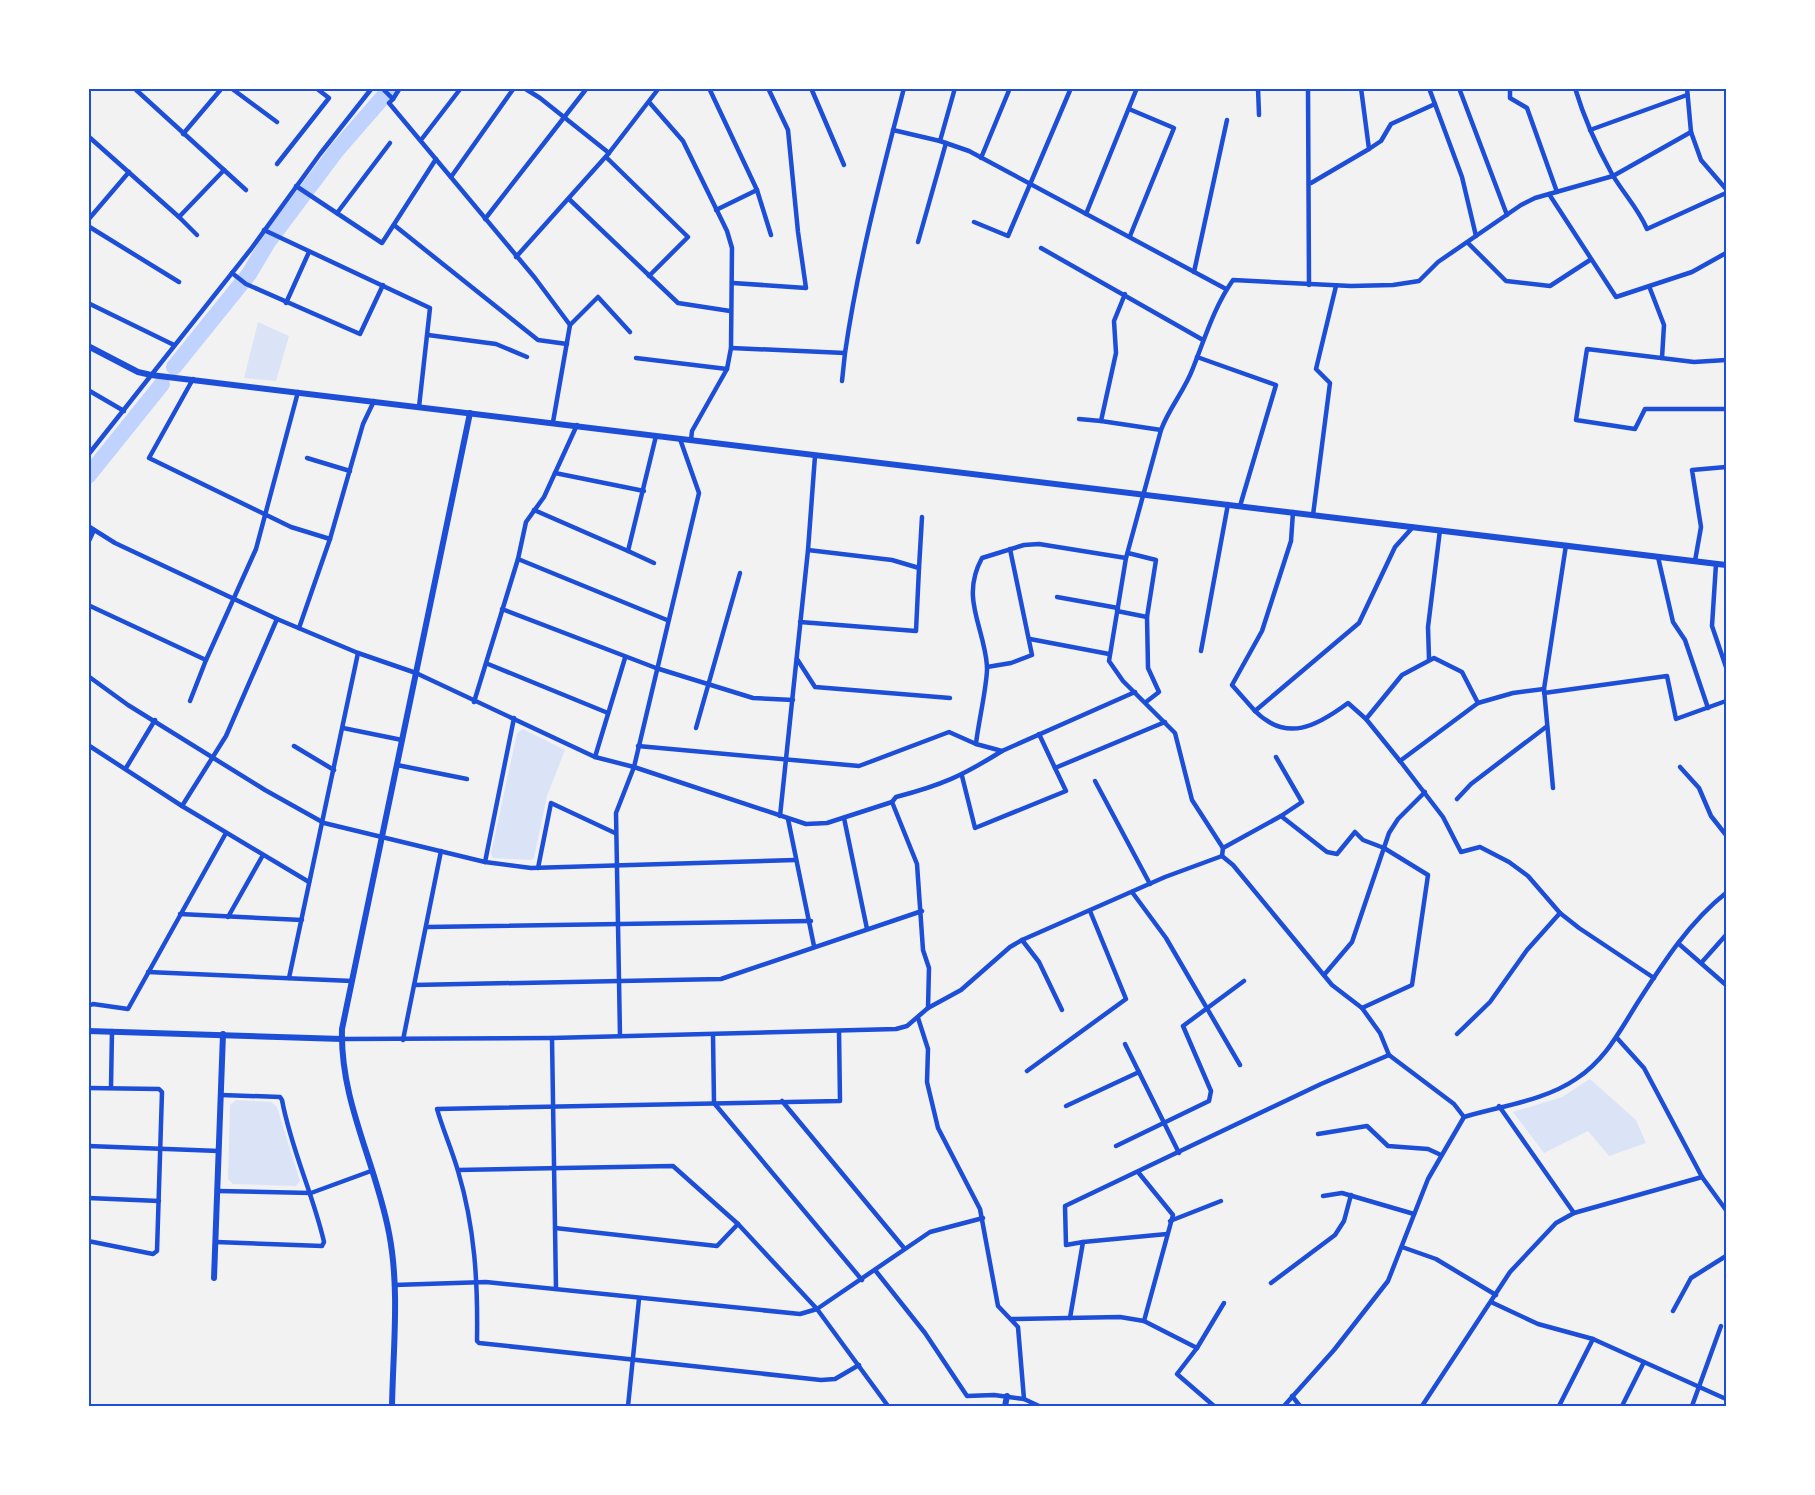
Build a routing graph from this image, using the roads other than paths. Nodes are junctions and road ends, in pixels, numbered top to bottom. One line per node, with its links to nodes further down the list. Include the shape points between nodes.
1 (134, 88): 41 (street)
2 (222, 88): 41 (street)
3 (231, 88): 37 (street)
4 (316, 88): 50 (street, via 329,98)
5 (372, 88): 58 (street)
6 (400, 88): 30 (street)
7 (461, 88): 43 (street)
8 (514, 88): 55 (street)
9 (524, 88): 35 (street)
10 (586, 88): 35 (street)
11 (660, 88): 31 (street)
12 (709, 88): 60 (street)
13 (768, 88): 91 (street, via 788,130 806,288)
14 (811, 88): 51 (street)
15 (904, 88): 38 (street)
16 (955, 88): 44 (street)
17 (1010, 88): 48 (street)
18 (1071, 88): 57 (street)
19 (1137, 88): 33 (street)
20 (1258, 88): 34 (street)
21 (1308, 88): 56 (street)
22 (1361, 88): 46 (street)
23 (1430, 88): 32 (street)
24 (1459, 88): 68 (street)
25 (1510, 88): 62 (street, via 1510,98 1527,108)
26 (1575, 88): 39 (street)
27 (1687, 88): 29 (street)
28 (383, 90): 30 (street)
29 (1687, 95): 39 (street); 40 (street)
30 (391, 97): 43 (street, via 389,103)
31 (649, 102): 47 (street); 65 (street, via 683,141)
32 (1435, 104): 46 (street, via 1391,124 1381,141); 79 (street, via 1462,177)
33 (1129, 109): 67 (street); 78 (street, via 1174,128)
34 (1259, 116)
35 (564, 118): 47 (street); 70 (street)
36 (1227, 120): 87 (street)
37 (277, 122)
38 (893, 130): 44 (street); 109 (street, via 855,283)
39 (1590, 130): 54 (street)
40 (1691, 132): 54 (street); 61 (street, via 1701,160)
41 (183, 134): 52 (street)
42 (88, 136): 53 (street)
43 (421, 140): 49 (street)
44 (943, 142): 48 (street); 80 (street)
45 (390, 143): 66 (street)
46 (1369, 149): 56 (street)
47 (608, 155): 64 (street); 89 (street, via 688,237)
48 (981, 158): 57 (street)
49 (436, 159): 55 (street); 73 (street)
50 (277, 164)
51 (844, 165)
52 (224, 170): 59 (street); 69 (street)
53 (129, 172): 69 (street); 71 (street)
54 (1613, 176): 61 (street, via 1647,229); 62 (street)
55 (451, 177): 70 (street)
56 (1311, 183): 93 (street)
57 (1032, 184): 67 (street); 72 (street, via 1008,236)
58 (296, 186): 66 (street); 75 (street)
59 (246, 190)
60 (757, 190): 65 (street); 77 (street)
61 (1726, 191)
62 (1557, 192): 63 (street)
63 (1549, 194): 68 (street); 86 (street)
64 (569, 199): 85 (street); 89 (street)
65 (716, 210): 91 (street, via 732,248)
66 (337, 213): 73 (street, via 382,243)
67 (1086, 214): 78 (street)
68 (1507, 215): 79 (street)
69 (179, 217): 76 (street)
70 (485, 219): 85 (street)
71 (88, 220)
72 (974, 222)
73 (394, 225): 105 (street, via 538,340)
74 (88, 226): 90 (street)
75 (264, 230): 83 (street); 88 (street)
76 (197, 235)
77 (771, 235)
78 (1130, 236): 87 (street)
79 (1476, 236): 81 (street)
80 (918, 242)
81 (1468, 243): 86 (street, via 1506,281 1550,286); 94 (street, via 1419,280 1393,285)
82 (1041, 248): 97 (street)
83 (309, 252): 92 (street); 99 (street)
84 (1726, 253): 95 (street, via 1692,272)
85 (516, 257): 101 (street)
86 (1590, 260): 95 (street, via 1616,297)
87 (1194, 272): 96 (street)
88 (232, 273): 99 (street); 106 (street)
89 (649, 276): 100 (street, via 678,303)
90 (179, 282)
91 (733, 283): 100 (street)
92 (383, 285): 99 (street, via 360,334); 103 (street, via 430,308)
93 (1309, 285): 94 (street); 96 (street, via 1233,280)
94 (1336, 286): 147 (street, via 1316,369 1330,383)
95 (1649, 286): 113 (street, via 1664,325)
96 (1226, 290): 104 (street)
97 (1125, 294): 104 (street); 127 (street, via 1113,321 1116,353)
98 (88, 303): 106 (street)
99 (286, 303)
100 (730, 311): 107 (street)
101 (570, 325): 102 (street, via 598,297); 105 (street)
102 (630, 332)
103 (428, 335): 110 (street, via 496,344); 122 (street)
104 (1203, 340): 111 (street)
105 (567, 344): 128 (street)
106 (174, 345): 116 (street)
107 (730, 348): 109 (street); 115 (street)
108 (89, 349): 116 (street)
109 (845, 353): 118 (street)
110 (526, 357)
111 (1197, 357): 130 (street); 143 (street, via 1276,385)
112 (636, 358): 115 (street)
113 (1662, 358): 114 (street); 123 (street, via 1587,349 1576,420 1635,429 1645,409)
114 (1726, 360)
115 (727, 369): 133 (street, via 692,431)
116 (151, 375): 117 (street); 124 (street)
117 (193, 379): 120 (street); 146 (street, via 149,458)
118 (842, 381)
119 (88, 390): 124 (street)
120 (298, 392): 121 (street); 146 (street)
121 (374, 401): 122 (street); 138 (street)
122 (419, 407): 125 (street)
123 (1726, 409)
124 (124, 411): 134 (street)
125 (470, 413): 128 (street); 190 (street)
126 (1079, 420): 127 (street)
127 (1101, 421): 130 (street)
128 (553, 422): 129 (street)
129 (577, 425): 131 (street); 139 (street)
130 (1161, 429): 141 (street)
131 (657, 436): 132 (street); 140 (street)
132 (680, 439): 133 (street); 175 (street, via 699,493)
133 (691, 440): 135 (street)
134 (88, 455)
135 (814, 456): 141 (street); 157 (street)
136 (307, 458): 138 (street)
137 (1726, 467): 162 (street, via 1692,470 1701,527)
138 (350, 471): 153 (street)
139 (555, 473): 140 (street); 144 (street)
140 (644, 491): 158 (street)
141 (1143, 494): 142 (street); 159 (street)
142 (1228, 504): 143 (street); 179 (street)
143 (1240, 506): 145 (street)
144 (534, 510): 158 (street); 161 (street, via 526,522)
145 (1293, 512): 147 (street); 203 (street, via 1291,542 1262,631 1232,685)
146 (264, 513): 153 (street, via 291,527); 169 (street, via 256,549)
147 (1313, 515): 150 (street)
148 (922, 517): 166 (street)
149 (88, 526): 152 (street)
150 (1413, 527): 151 (street); 203 (street, via 1395,547 1359,623)
151 (1440, 530): 155 (street); 184 (street, via 1428,627)
152 (94, 531): 154 (street); 169 (street)
153 (330, 539): 177 (street)
154 (88, 543)
155 (1566, 545): 160 (street); 193 (street)
156 (1010, 549): 159 (street, via 1039,544); 178 (street); 187 (street, via 982,558 972,582)
157 (808, 550): 166 (street, via 892,560); 176 (street)
158 (628, 551): 163 (street)
159 (1127, 555): 172 (street); 173 (street, via 1156,560)
160 (1658, 557): 162 (street); 202 (street, via 1673,622 1685,640)
161 (518, 559): 171 (street); 175 (street)
162 (1695, 561): 164 (street)
163 (654, 563)
164 (1716, 564): 165 (street); 188 (street, via 1712,626)
165 (1726, 565)
166 (919, 568): 176 (street, via 916,632)
167 (740, 573): 192 (street)
168 (1057, 597): 172 (street)
169 (234, 598): 174 (street); 185 (street)
170 (88, 605): 185 (street)
171 (502, 609): 182 (street); 186 (street)
172 (1118, 609): 173 (street); 181 (street)
173 (1147, 617): 200 (street, via 1148,668 1159,692)
174 (277, 619): 177 (street); 221 (street, via 246,695)
175 (667, 620): 189 (street)
176 (800, 622): 183 (street)
177 (299, 628): 180 (street)
178 (1029, 639): 181 (street); 187 (street, via 1032,655 1026,659)
179 (1201, 651)
180 (358, 653): 190 (street); 210 (street)
181 (1109, 654): 194 (street, via 1113,667)
182 (626, 658): 189 (street); 204 (street)
183 (796, 658): 195 (street, via 815,687); 196 (street)
184 (1429, 658): 201 (street, via 1442,660 1462,672); 206 (street, via 1402,675)
185 (206, 660): 197 (street)
186 (488, 664): 199 (street); 204 (street)
187 (987, 667): 214 (street)
188 (1726, 667)
189 (656, 668): 192 (street); 217 (street)
190 (416, 673): 199 (street); 213 (street)
191 (88, 676): 207 (street)
192 (708, 683): 196 (street, via 753,698); 211 (street)
193 (1544, 691): 201 (street, via 1513,693); 202 (street, via 1667,676 1676,719); 209 (street)
194 (1135, 692): 200 (street); 212 (street)
195 (950, 698)
196 (793, 700): 222 (street)
197 (190, 701)
198 (1726, 701): 202 (street)
199 (474, 702): 205 (street)
200 (1146, 702): 208 (street)
201 (1478, 703): 223 (street)
202 (1708, 708)
203 (1255, 711): 206 (street, via 1266,723 1288,729 1324,721 1348,703)
204 (608, 713): 219 (street)
205 (514, 718): 219 (street); 253 (street)
206 (1366, 719): 223 (street)
207 (155, 720): 221 (street); 227 (street)
208 (1165, 722): 228 (street); 247 (street, via 1175,733 1192,800)
209 (1546, 727): 233 (street); 235 (street)
210 (343, 728): 213 (street); 229 (street)
211 (696, 728)
212 (1039, 734): 218 (street); 228 (street)
213 (402, 740): 224 (street)
214 (976, 744): 218 (street); 222 (street, via 949,732 859,766)
215 (88, 745): 227 (street)
216 (294, 746): 229 (street)
217 (638, 746): 222 (street); 225 (street)
218 (1002, 751): 230 (street)
219 (595, 757): 225 (street)
220 (1276, 757): 239 (street, via 1302,802)
221 (214, 758): 237 (street); 242 (street)
222 (786, 761): 238 (street)
223 (1400, 761): 234 (street)
224 (397, 765): 231 (street); 246 (street)
225 (634, 767): 238 (street); 244 (street, via 620,798)
226 (1680, 767): 245 (street, via 1699,788 1711,816)
227 (126, 768): 237 (street)
228 (1055, 768): 230 (street, via 1066,791 975,828)
229 (334, 770): 242 (street)
230 (962, 776): 236 (street, via 896,797)
231 (467, 779)
232 (1095, 781): 257 (street)
233 (1553, 788)
234 (1425, 792): 248 (street, via 1398,819); 262 (street, via 1461,852 1479,847 1509,862 1528,876)
235 (1457, 799)
236 (892, 802): 240 (street); 260 (street, via 917,864)
237 (182, 806): 243 (street)
238 (780, 816): 241 (street)
239 (1281, 816): 247 (street); 248 (street, via 1327,852 1337,854 1355,832 1363,840)
240 (844, 818): 241 (street, via 817,826); 269 (street)
241 (788, 819): 252 (street)
242 (324, 824): 246 (street); 256 (street)
243 (226, 833): 250 (street); 263 (street)
244 (615, 833): 254 (street); 255 (street, via 551,803)
245 (1726, 835)
246 (382, 837): 249 (street); 280 (street)
247 (1223, 848): 251 (street)
248 (1384, 848): 276 (street, via 1352,942); 287 (street, via 1428,875 1412,985)
249 (441, 851): 253 (street); 268 (street)
250 (263, 855): 256 (street); 264 (street)
251 (1222, 856): 257 (street); 276 (street)
252 (795, 860): 254 (street); 266 (street)
253 (485, 862): 255 (street)
254 (617, 867): 255 (street); 267 (street)
255 (538, 868)
256 (309, 882): 265 (street)
257 (1150, 884): 258 (street)
258 (1132, 892): 261 (street); 285 (street, via 1166,938)
259 (1726, 892): 272 (street, via 1700,915)
260 (922, 911): 269 (street); 286 (street, via 923,950 929,968)
261 (1090, 911): 271 (street); 304 (street, via 1126,999)
262 (1560, 913): 278 (street, via 1602,946); 294 (street, via 1527,950 1490,1002)
263 (180, 914): 264 (street); 275 (street)
264 (228, 917): 265 (street)
265 (302, 920): 277 (street)
266 (811, 921): 267 (street); 273 (street)
267 (618, 925): 268 (street); 279 (street)
268 (427, 927): 282 (street)
269 (867, 929): 273 (street)
270 (1726, 935): 274 (street)
271 (1022, 940): 286 (street, via 979,977); 288 (street, via 1040,962)
272 (1679, 944): 274 (street); 278 (street)
273 (814, 946): 279 (street, via 721,979)
274 (1702, 962): 283 (street)
275 (148, 972): 277 (street); 284 (street, via 128,1010)
276 (1324, 975): 287 (street)
277 (289, 978): 280 (street)
278 (1654, 978): 298 (street)
279 (619, 980): 282 (street); 296 (street)
280 (352, 981): 299 (street)
281 (1244, 981): 285 (street)
282 (414, 985): 300 (street)
283 (1726, 985)
284 (88, 1006)
285 (1208, 1007): 303 (street); 315 (street, via 1183,1026 1211,1091 1209,1101)
286 (928, 1008): 289 (street)
287 (1362, 1008): 302 (street, via 1380,1033)
288 (1062, 1010)
289 (918, 1018): 292 (street, via 896,1029); 338 (street, via 928,1049 927,1082 938,1128)
290 (88, 1031): 291 (street)
291 (112, 1031): 293 (street); 306 (street)
292 (839, 1031): 295 (street); 309 (street, via 840,1101)
293 (223, 1034): 299 (street); 308 (street)
294 (1457, 1034)
295 (713, 1035): 296 (street); 310 (street)
296 (620, 1036): 297 (street)
297 (552, 1038): 300 (street); 313 (street)
298 (1617, 1038): 312 (street, via 1599,1061 1574,1080 1548,1093); 327 (street, via 1644,1068)
299 (342, 1039): 300 (street); 325 (street, via 351,1105)
300 (403, 1040)
301 (1125, 1044): 305 (street)
302 (1389, 1055): 314 (street, via 1444,1096); 321 (street)
303 (1240, 1065)
304 (1027, 1071)
305 (1139, 1072): 311 (street); 315 (street)
306 (111, 1087): 307 (street); 319 (street, via 162,1092)
307 (88, 1088)
308 (221, 1095): 320 (street); 329 (street, via 280,1097)
309 (782, 1101): 310 (street); 347 (street)
310 (714, 1103): 313 (street); 351 (street)
311 (1066, 1106)
312 (1499, 1106): 314 (street); 336 (street)
313 (553, 1107): 323 (street); 324 (street, via 437,1109)
314 (1464, 1117): 322 (street)
315 (1165, 1123): 318 (street); 321 (street)
316 (1318, 1134): 322 (street, via 1367,1126 1388,1146 1428,1149)
317 (88, 1146): 319 (street)
318 (1116, 1146)
319 (161, 1148): 320 (street); 333 (street)
320 (219, 1151): 328 (street)
321 (1179, 1153): 326 (street)
322 (1441, 1155): 337 (street)
323 (554, 1168): 324 (street); 340 (street, via 673,1166); 341 (street)
324 (458, 1170): 352 (street, via 473,1236)
325 (371, 1171): 329 (street); 354 (street, via 389,1232)
326 (1138, 1172): 339 (street, via 1173,1215); 345 (street, via 1065,1206 1066,1245)
327 (1702, 1177): 335 (street); 336 (street)
328 (218, 1191): 329 (street); 344 (street)
329 (311, 1193): 344 (street, via 322,1246)
330 (1351, 1195): 331 (street, via 1336,1192); 337 (street); 353 (street, via 1344,1221 1335,1235)
331 (1323, 1196)
332 (88, 1198): 333 (street)
333 (159, 1201): 343 (street, via 157,1251 153,1254)
334 (1221, 1201): 339 (street)
335 (1726, 1210)
336 (1574, 1213): 356 (street, via 1556,1223 1510,1272)
337 (1414, 1214): 346 (street)
338 (983, 1218): 347 (street, via 930,1232); 363 (street, via 999,1306)
339 (1170, 1221): 342 (street)
340 (738, 1224): 341 (street, via 717,1246); 360 (street)
341 (555, 1228): 355 (street)
342 (1167, 1234): 345 (street); 364 (street)
343 (88, 1241)
344 (216, 1242): 350 (street)
345 (1083, 1242): 362 (street)
346 (1402, 1247): 356 (street, via 1464,1273); 373 (street, via 1377,1298)
347 (904, 1248): 349 (street)
348 (1726, 1256): 361 (street, via 1691,1278)
349 (875, 1270): 351 (street); 372 (street, via 925,1333 967,1396)
350 (214, 1278)
351 (862, 1280): 360 (street)
352 (477, 1281): 354 (street); 355 (street); 368 (street, via 479,1343)
353 (1271, 1283)
354 (394, 1285): 376 (street)
355 (556, 1289): 357 (street)
356 (1496, 1295): 358 (street)
357 (639, 1299): 360 (street, via 795,1314); 368 (street)
358 (1491, 1302): 366 (street, via 1538,1324); 384 (street)
359 (1224, 1303): 367 (street)
360 (817, 1309): 370 (street)
361 (1672, 1311)
362 (1070, 1318): 363 (street); 364 (street, via 1120,1317)
363 (1012, 1319): 374 (street, via 1018,1327)
364 (1144, 1321): 367 (street)
365 (1721, 1326): 371 (street)
366 (1593, 1338): 369 (street); 385 (street)
367 (1197, 1348): 381 (street, via 1177,1374)
368 (633, 1360): 370 (street, via 829,1380); 377 (street)
369 (1644, 1362): 371 (street); 386 (street)
370 (860, 1365): 378 (street)
371 (1700, 1388): 375 (street); 387 (street)
372 (1007, 1396): 374 (street); 379 (street)
373 (1292, 1396): 382 (street); 383 (street)
374 (1024, 1399): 380 (street)
375 (1726, 1399)
376 (392, 1407)
377 (628, 1407)
378 (888, 1407)
379 (1005, 1407)
380 (1039, 1407)
381 (1214, 1407)
382 (1284, 1407)
383 (1300, 1407)
384 (1422, 1407)
385 (1559, 1407)
386 (1622, 1407)
387 (1692, 1407)

